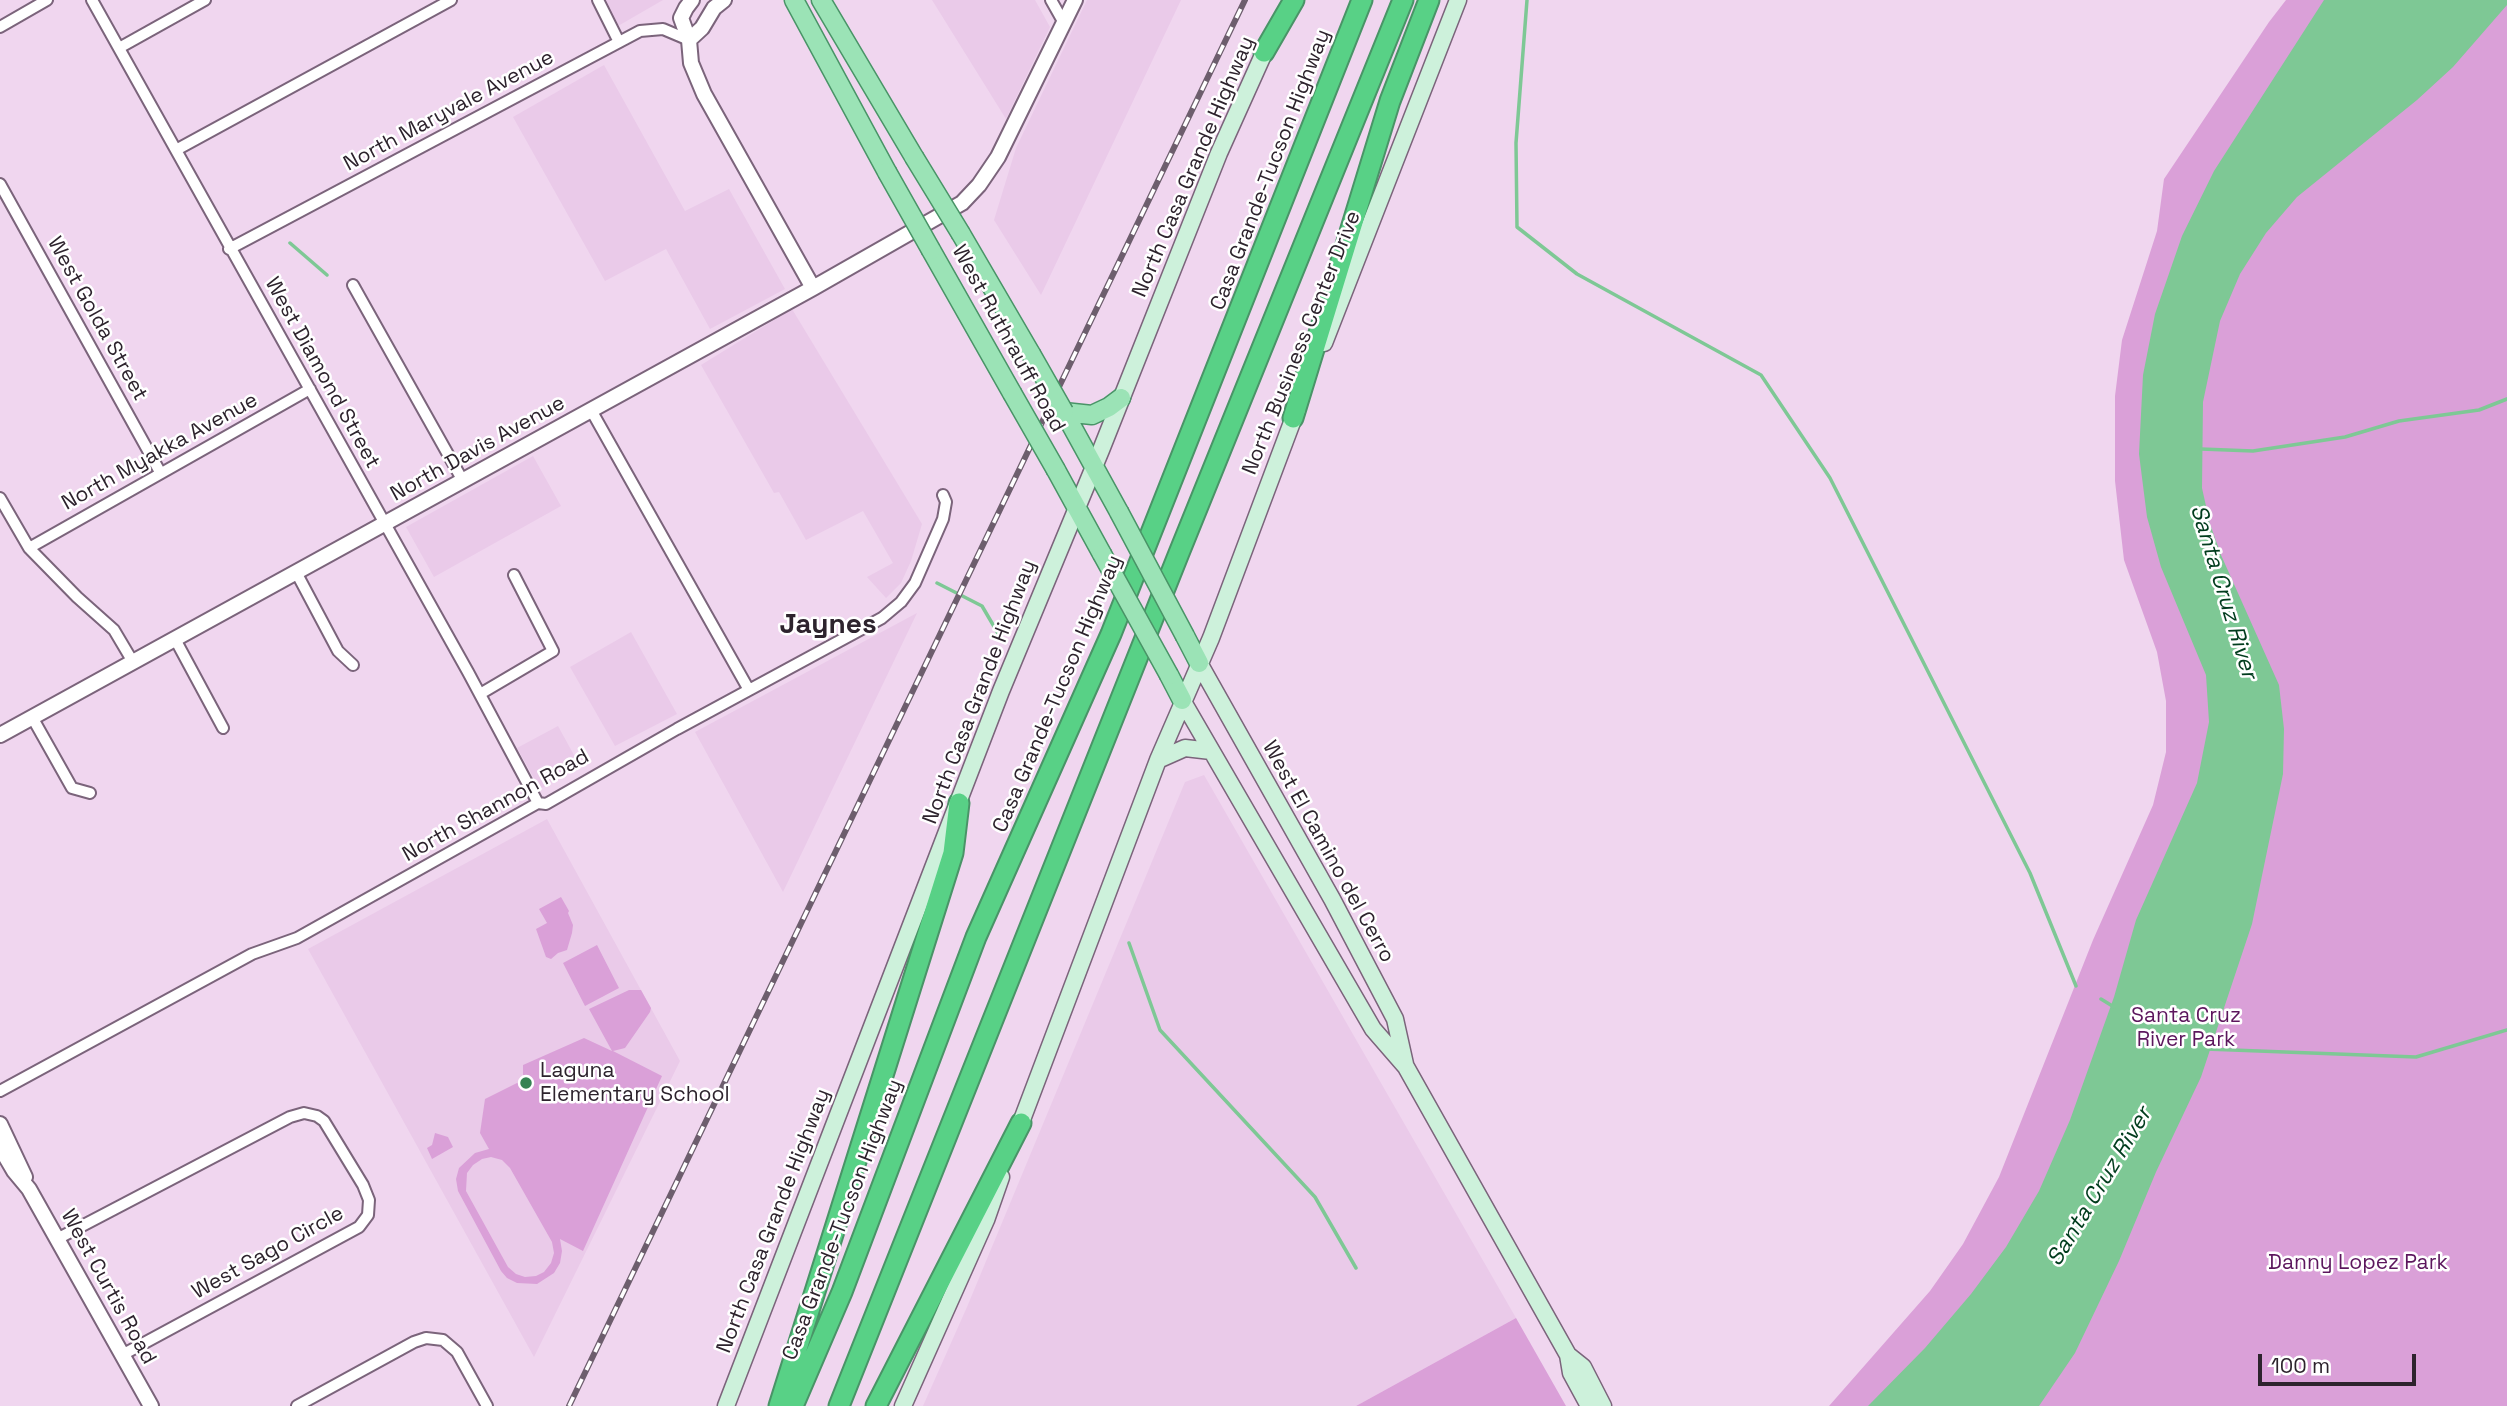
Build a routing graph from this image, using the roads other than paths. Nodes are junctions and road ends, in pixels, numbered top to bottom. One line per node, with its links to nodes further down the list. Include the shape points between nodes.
1 (47, 0): 19 (street)
2 (92, 0): 22 (street, West Diamond Street)
3 (205, 0): 22 (street)
4 (451, 0): 24 (street)
5 (598, 0): 21 (street)
6 (692, 0): 20 (street, via 681,18)
7 (724, 0): 20 (street)
8 (794, 0): 39 (main road, West Ruthrauff Road, bridge)
9 (821, 0): 32 (main road, West Ruthrauff Road, bridge)
10 (1051, 0): 18 (street)
11 (1075, 0): 18 (street, North Davis Avenue)
12 (1288, 0): 23 (main road, North Casa Grande Highway)
13 (1294, 0): 23 (highway)
14 (1362, 0): 73 (highway, Casa Grande-Tucson Highway, via 1111,634 976,937 842,1292)
15 (1404, 0): 74 (highway)
16 (1429, 0): 33 (highway, via 1390,101)
17 (1458, 0): 33 (main road, North Business Center Drive)
18 (1064, 23): 28 (street, North Davis Avenue, via 998,157 972,194)
19 (0, 27)
20 (689, 40): 21 (street, North Maryvale Avenue, via 658,28 640,31); 28 (street, via 691,63 704,94)
21 (619, 43): 26 (street, North Maryvale Avenue)
22 (119, 48): 24 (street, West Diamond Street)
23 (1264, 52): 30 (main road, North Casa Grande Highway)
24 (176, 150): 26 (street, West Diamond Street)
25 (0, 184): 35 (street, West Golda Street)
26 (229, 249): 29 (street, West Diamond Street)
27 (353, 285): 36 (street)
28 (813, 288): 31 (street, North Davis Avenue)
29 (310, 389): 35 (street, North Myakka Avenue); 40 (street, West Diamond Street)
30 (1121, 398): 32 (main road, via 1092,415); 34 (main road, North Casa Grande Highway)
31 (591, 410): 36 (street, North Davis Avenue); 48 (street)
32 (1070, 417): 34 (main road, West Ruthrauff Road)
33 (1293, 418): 46 (main road, North Business Center Drive)
34 (1094, 466): 39 (main road, North Casa Grande Highway); 46 (main road, West Ruthrauff Road, bridge)
35 (160, 472): 41 (street, North Myakka Avenue)
36 (463, 481): 40 (street, North Davis Avenue)
37 (943, 495): 48 (street, North Shannon Road, via 943,519 915,583 901,602 882,618)
38 (0, 498): 41 (street)
39 (1076, 507): 50 (main road, West Ruthrauff Road, bridge); 58 (main road, North Casa Grande Highway)
40 (385, 524): 42 (street, North Davis Avenue); 49 (street, West Diamond Street)
41 (29, 548): 45 (street, via 114,630)
42 (296, 572): 44 (street, North Davis Avenue); 47 (street, via 338,651)
43 (514, 575): 49 (street, via 553,651)
44 (175, 639): 45 (street, North Davis Avenue); 52 (street)
45 (133, 662): 51 (street, North Davis Avenue)
46 (1199, 663): 50 (main road, North Business Center Drive); 59 (main road, West El Camino del Cerro, via 1395,1019)
47 (353, 665)
48 (749, 690): 57 (street, North Shannon Road, via 546,804)
49 (480, 694): 57 (street, West Diamond Street)
50 (1182, 700): 54 (main road, West El Camino del Cerro); 55 (main road)
51 (32, 717): 53 (street, North Davis Avenue); 56 (street, via 72,788)
52 (223, 728)
53 (0, 734)
54 (1211, 751): 55 (main road, via 1185,748); 59 (main road, West El Camino del Cerro, via 1373,1028)
55 (1158, 760): 61 (main road)
56 (90, 793)
57 (538, 803): 60 (street, North Shannon Road, via 297,938 252,954)
58 (959, 803): 71 (main road, North Casa Grande Highway); 72 (highway, via 953,853)
59 (1406, 1067): 66 (main road, West El Camino del Cerro)
60 (0, 1091)
61 (1021, 1123): 75 (highway); 76 (main road, via 986,1220)
62 (0, 1124): 64 (street, West Curtis Road)
63 (0, 1147): 64 (street, West Curtis Road)
64 (29, 1189): 65 (street, West Curtis Road)
65 (57, 1238): 67 (street, West Curtis Road); 67 (street, West Sago Circle, via 290,1117 304,1114 324,1121 363,1185 368,1215 359,1227)
66 (1568, 1354): 77 (main road, West El Camino del Cerro, via 1571,1373); 78 (main road, West El Camino del Cerro, via 1583,1367)
67 (122, 1355): 68 (street, West Curtis Road)
68 (150, 1406)
69 (297, 1406): 70 (street, via 426,1338 451,1345)
70 (487, 1406)
71 (726, 1406)
72 (779, 1406)
73 (793, 1406)
74 (839, 1406)
75 (876, 1406)
76 (903, 1406)
77 (1589, 1406)
78 (1603, 1406)

